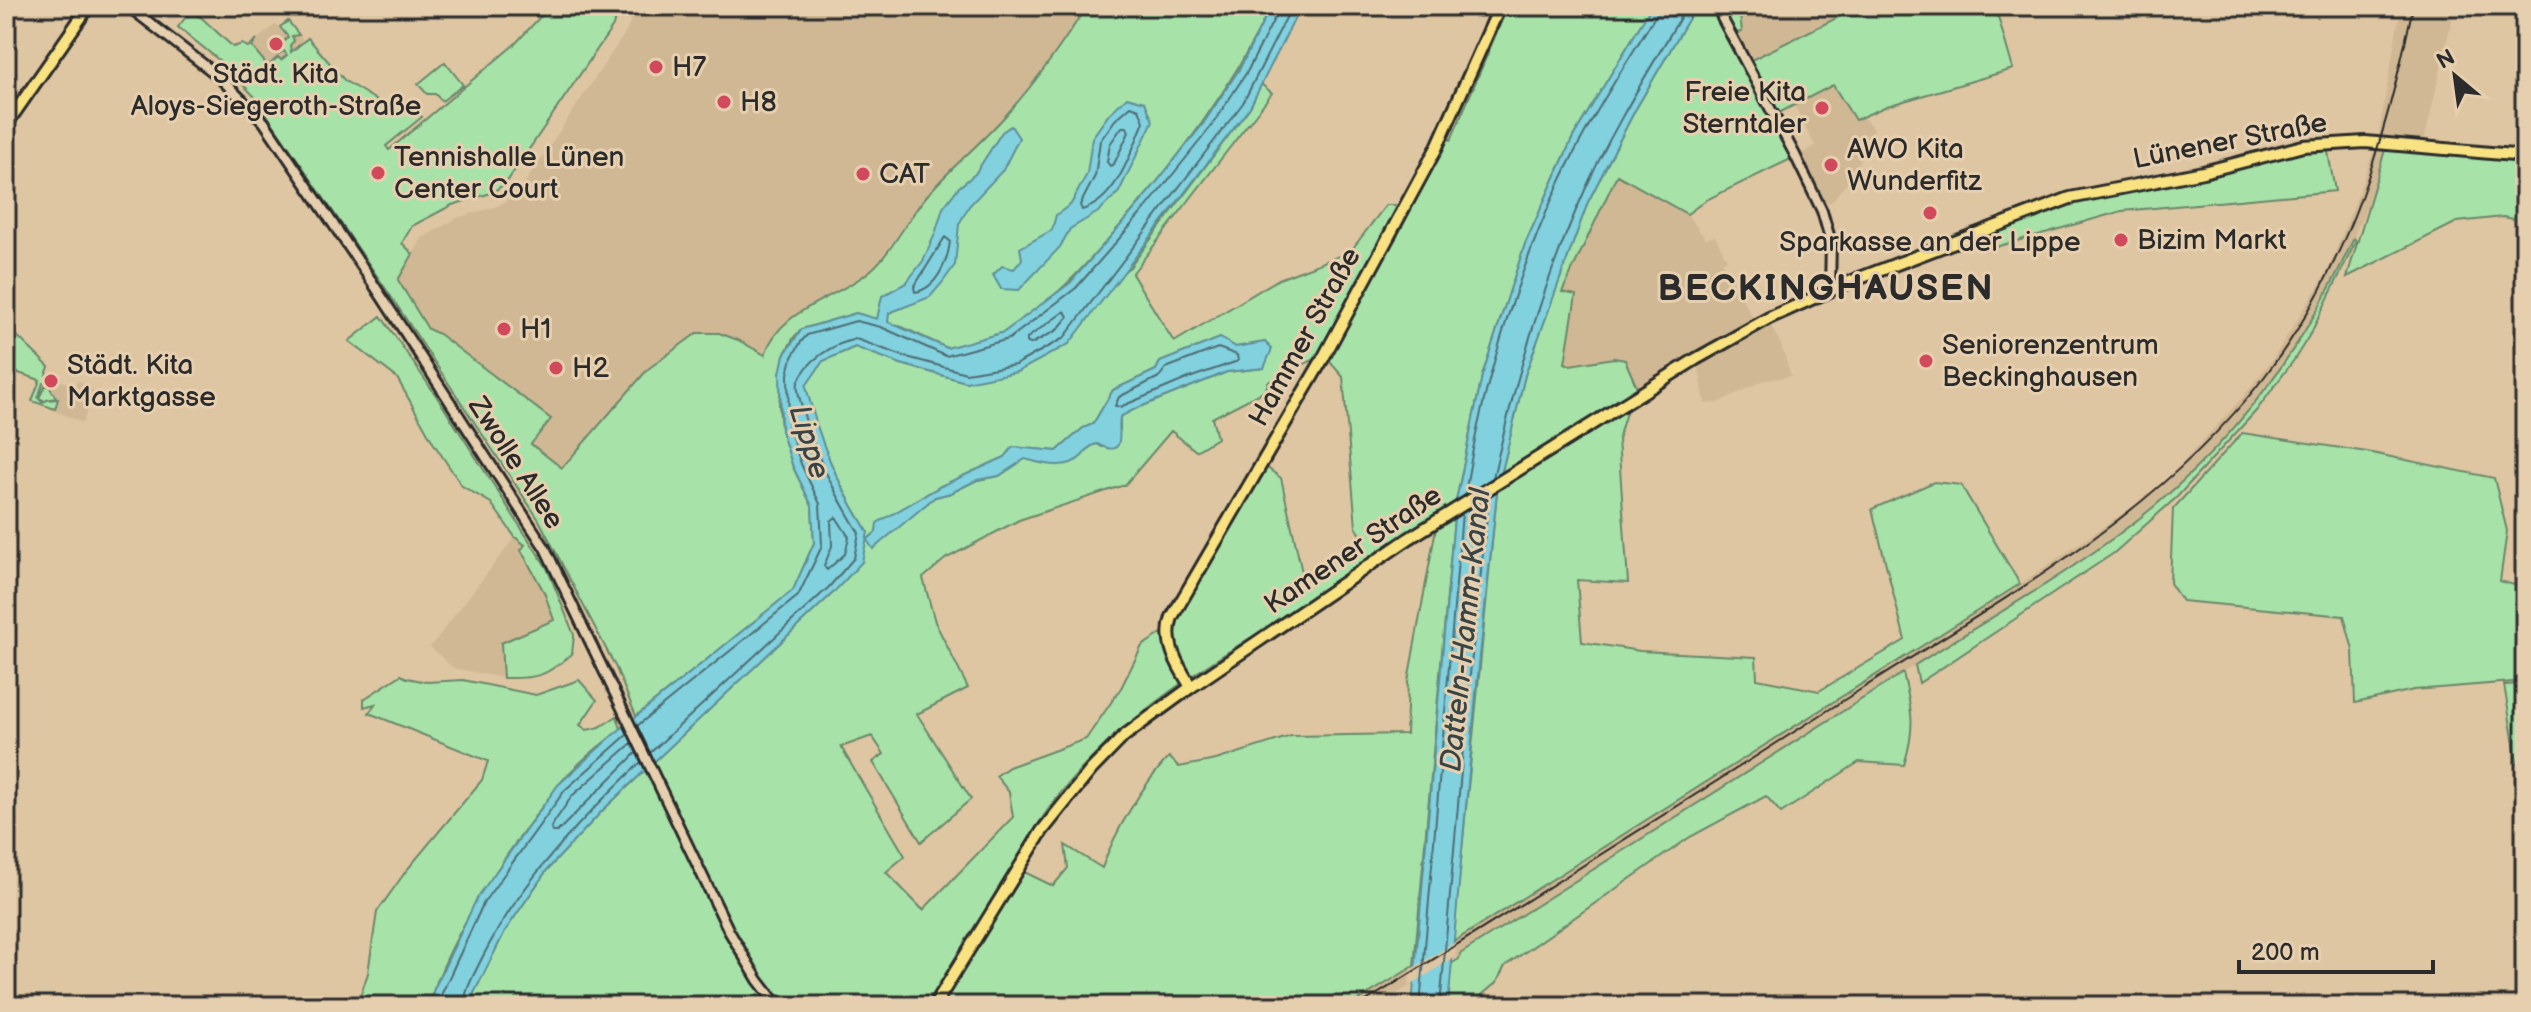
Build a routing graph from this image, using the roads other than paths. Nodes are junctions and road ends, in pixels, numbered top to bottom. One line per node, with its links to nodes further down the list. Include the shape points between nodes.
1 (89, 6): 5 (main road)
2 (128, 6): 10 (street, Zwolle Allee, via 217,75 276,138 535,531 742,955)
3 (1500, 6): 9 (main road, Hammer Straße, via 1436,149 1172,617 1170,646)
4 (1719, 6): 8 (street, via 1822,211 1831,242)
5 (6, 125)
6 (2525, 156): 7 (main road, Lünener Straße, via 2380,143 2313,145)
7 (2042, 207): 8 (main road, Kamener Straße)
8 (1830, 290): 9 (main road, Kamener Straße, via 1726,341 1435,523)
9 (1191, 687): 11 (main road, Kamener Straße, via 1124,736 1075,788 1042,831)
10 (778, 1006)
11 (934, 1006)

